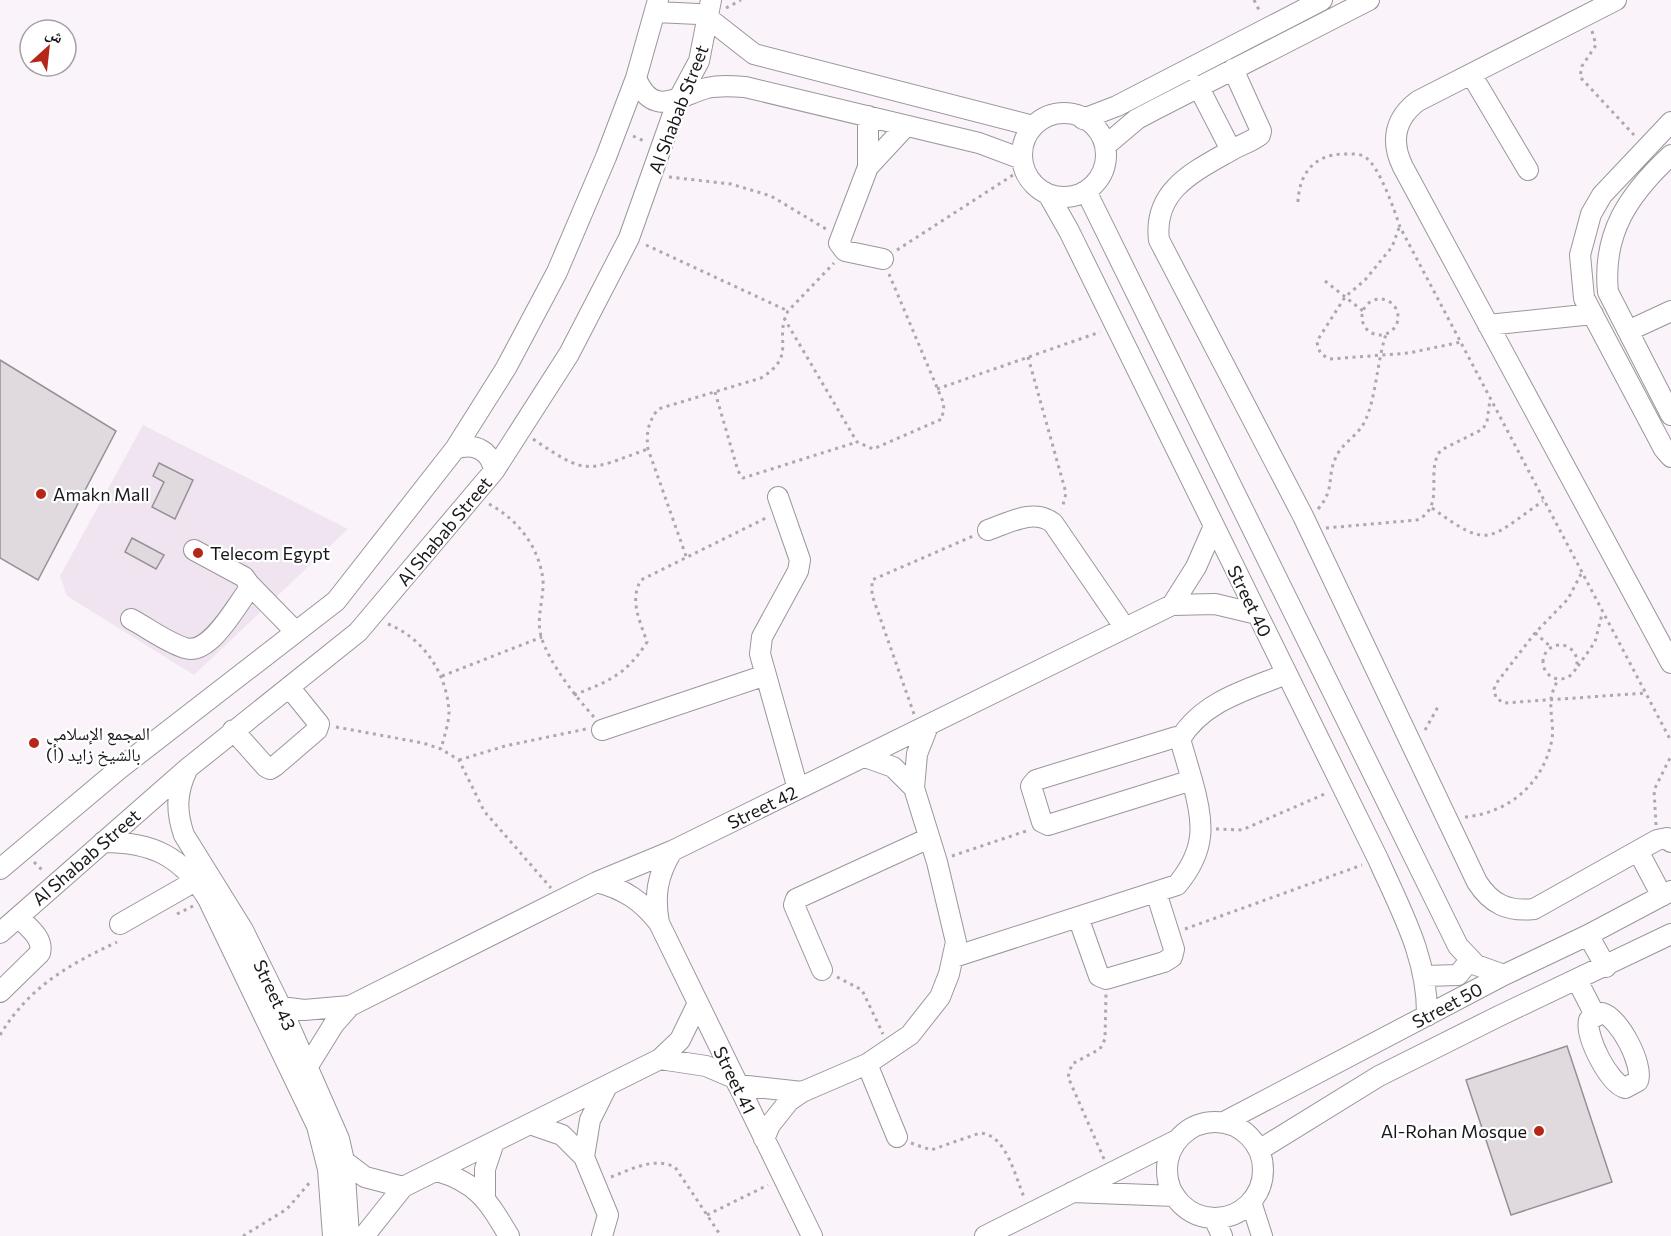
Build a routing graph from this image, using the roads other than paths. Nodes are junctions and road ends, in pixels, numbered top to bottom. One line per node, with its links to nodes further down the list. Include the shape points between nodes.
1 (1322, 0): 14 (street, via 1117,106)
2 (1369, 0): 7 (street)
3 (1616, 0): 8 (street)
4 (657, 6): 5 (street, via 686,11); 9 (street)
5 (709, 9): 6 (street); 12 (street, Al Shabab Street, via 699,61)
6 (754, 54): 11 (street); 17 (street)
7 (1233, 69): 10 (street); 20 (street, via 1261,131 1258,137)
8 (1471, 74): 24 (street); 30 (street, via 1408,108 1396,130 1395,143 1403,167)
9 (636, 78): 12 (street, via 640,88 657,101); 34 (street, via 557,272 506,368)
10 (1198, 86): 18 (street, via 1137,119); 20 (street)
11 (745, 87): 12 (street, via 711,87); 13 (street)
12 (678, 100): 36 (street, Al Shabab Street, via 629,238 569,354)
13 (868, 116): 16 (street); 23 (street)
14 (1083, 118): 17 (street, via 1057,114); 18 (street)
15 (1671, 122): 19 (street)
16 (906, 126): 22 (street, via 979,143); 23 (street)
17 (1034, 126): 22 (street, via 1024,141)
18 (1105, 146): 25 (street, via 1103,171)
19 (1646, 147): 21 (street); 29 (street, via 1602,195 1584,234 1580,277 1584,298)
20 (1231, 150): 64 (street, via 1166,196 1157,225 1159,240 1306,523 1485,893 1495,902 1514,909 1534,909)
21 (1667, 159): 31 (street, via 1621,215 1609,245 1608,292)
22 (1023, 164): 26 (street, via 1033,184)
23 (868, 167): 27 (street, via 843,244)
24 (1528, 170)
25 (1086, 191): 26 (street, via 1068,197); 78 (street, Street 40, via 1458,946)
26 (1048, 194): 38 (street, Street 40)
27 (883, 259)
28 (1671, 311): 31 (street)
29 (1593, 314): 30 (street); 32 (street)
30 (1488, 325): 47 (street)
31 (1627, 328): 32 (street); 33 (street)
32 (1604, 335): 35 (street)
33 (1671, 415)
34 (455, 449): 36 (street, via 481,449 493,462); 46 (street, via 336,601)
35 (1671, 457)
36 (494, 471): 50 (street, Al Shabab Street, via 372,618)
37 (781, 504): 49 (street, via 800,560 798,572 762,637 760,654)
38 (1214, 526): 42 (street, via 1197,567); 43 (street, Street 40)
39 (988, 530): 45 (street, via 1034,515 1053,523)
40 (194, 550): 41 (street, via 244,577)
41 (249, 584): 44 (street, via 212,639 199,648 185,648); 46 (street)
42 (1172, 605): 43 (street, Street 42, via 1215,604); 45 (street, Street 42)
43 (1257, 614): 48 (street, Street 40)
44 (131, 619)
45 (1125, 628): 51 (street, Street 42)
46 (296, 632): 65 (street, via 119,769)
47 (1671, 663)
48 (1286, 674): 54 (street, via 1214,704 1201,713); 82 (street, Street 40, via 1414,938)
49 (766, 675): 53 (street); 59 (street)
50 (289, 687): 52 (street, Al Shabab Street); 52 (street, via 319,724 317,730 270,769)
51 (923, 728): 55 (street, Street 42); 58 (street)
52 (233, 730): 56 (street, Al Shabab Street)
53 (604, 730)
54 (1180, 739): 57 (street); 57 (street, via 1172,737 1036,780 1031,786 1044,825)
55 (865, 757): 58 (street, via 892,767); 59 (street, Street 42)
56 (188, 768): 62 (street, Al Shabab Street); 87 (street, Street 43, via 177,801 184,835 243,930)
57 (1192, 780): 68 (street, via 1202,827 1189,870 1177,885)
58 (914, 788): 60 (street)
59 (798, 789): 63 (street, Street 42)
60 (929, 837): 77 (street, via 956,942); 80 (street, via 796,899 794,905)
61 (1663, 840): 64 (street)
62 (103, 842): 66 (street, Street 43, via 157,850); 70 (street, Al Shabab Street)
63 (672, 851): 67 (street, Street 42); 72 (street, Street 41, via 657,886)
64 (1638, 851): 69 (street)
65 (0, 869)
66 (197, 880): 73 (street); 112 (street, Street 43, via 316,1126 325,1154)
67 (597, 882): 72 (street, Street 41, via 626,892); 86 (street, Street 42)
68 (1156, 892): 71 (street); 71 (street, via 1174,949 1172,957 1106,979 1094,970)
69 (1667, 893): 76 (street, Street 50)
70 (18, 917): 74 (street, Al Shabab Street); 84 (street, via 40,940 42,948)
71 (1078, 917): 77 (street)
72 (659, 923): 85 (street, Street 41)
73 (122, 931)
74 (0, 933)
75 (1671, 934): 79 (street, Street 50)
76 (1588, 935): 79 (street); 81 (street, Street 50)
77 (954, 957): 91 (street, via 940,997 926,1017 910,1035)
78 (1470, 960): 81 (street, Street 40); 82 (street, via 1458,975)
79 (1606, 967): 83 (street, Street 50)
80 (822, 970)
81 (1504, 975): 89 (street, Street 50)
82 (1425, 976): 89 (street, Street 40)
83 (1577, 980): 88 (street); 102 (street, Street 50, via 1379,1076)
84 (0, 992)
85 (698, 1003): 90 (street, via 684,1034); 93 (street, Street 41)
86 (350, 1006): 87 (street, Street 42, via 304,1010); 92 (street, Street 42)
87 (281, 1007): 92 (street, Street 43)
88 (1595, 1015)
89 (1427, 1016): 96 (street, Street 50)
90 (660, 1059): 93 (street, via 706,1066); 94 (street)
91 (867, 1064): 95 (street); 98 (street)
92 (308, 1066): 104 (street, Street 43, via 339,1139)
93 (736, 1081): 95 (street); 99 (street, Street 41)
94 (606, 1086): 97 (street); 103 (street, via 590,1120)
95 (802, 1092): 99 (street, via 778,1112)
96 (1224, 1122): 100 (street, via 1203,1123); 102 (street, via 1245,1132)
97 (530, 1124): 101 (street); 103 (street, via 561,1135)
98 (897, 1137)
99 (764, 1139): 117 (street, Street 41)
100 (1177, 1140): 107 (street); 108 (street, via 1167,1173)
101 (494, 1142): 105 (street); 109 (street, via 485,1169)
102 (1259, 1150): 110 (street, via 1262,1183)
103 (584, 1157): 116 (street, via 608,1215)
104 (344, 1161): 106 (street, via 365,1177); 113 (street, Street 43)
105 (437, 1171): 106 (street); 109 (street, via 463,1180)
106 (403, 1187): 114 (street)
107 (1070, 1192): 108 (street); 118 (street)
108 (1175, 1196): 111 (street, via 1192,1212)
109 (485, 1197): 115 (street)
110 (1251, 1202): 111 (street); 119 (street)
111 (1218, 1227)
112 (333, 1236)
113 (349, 1236)
114 (364, 1236)
115 (509, 1236)
116 (602, 1236)
117 (812, 1236)
118 (985, 1236)
119 (1262, 1236)

